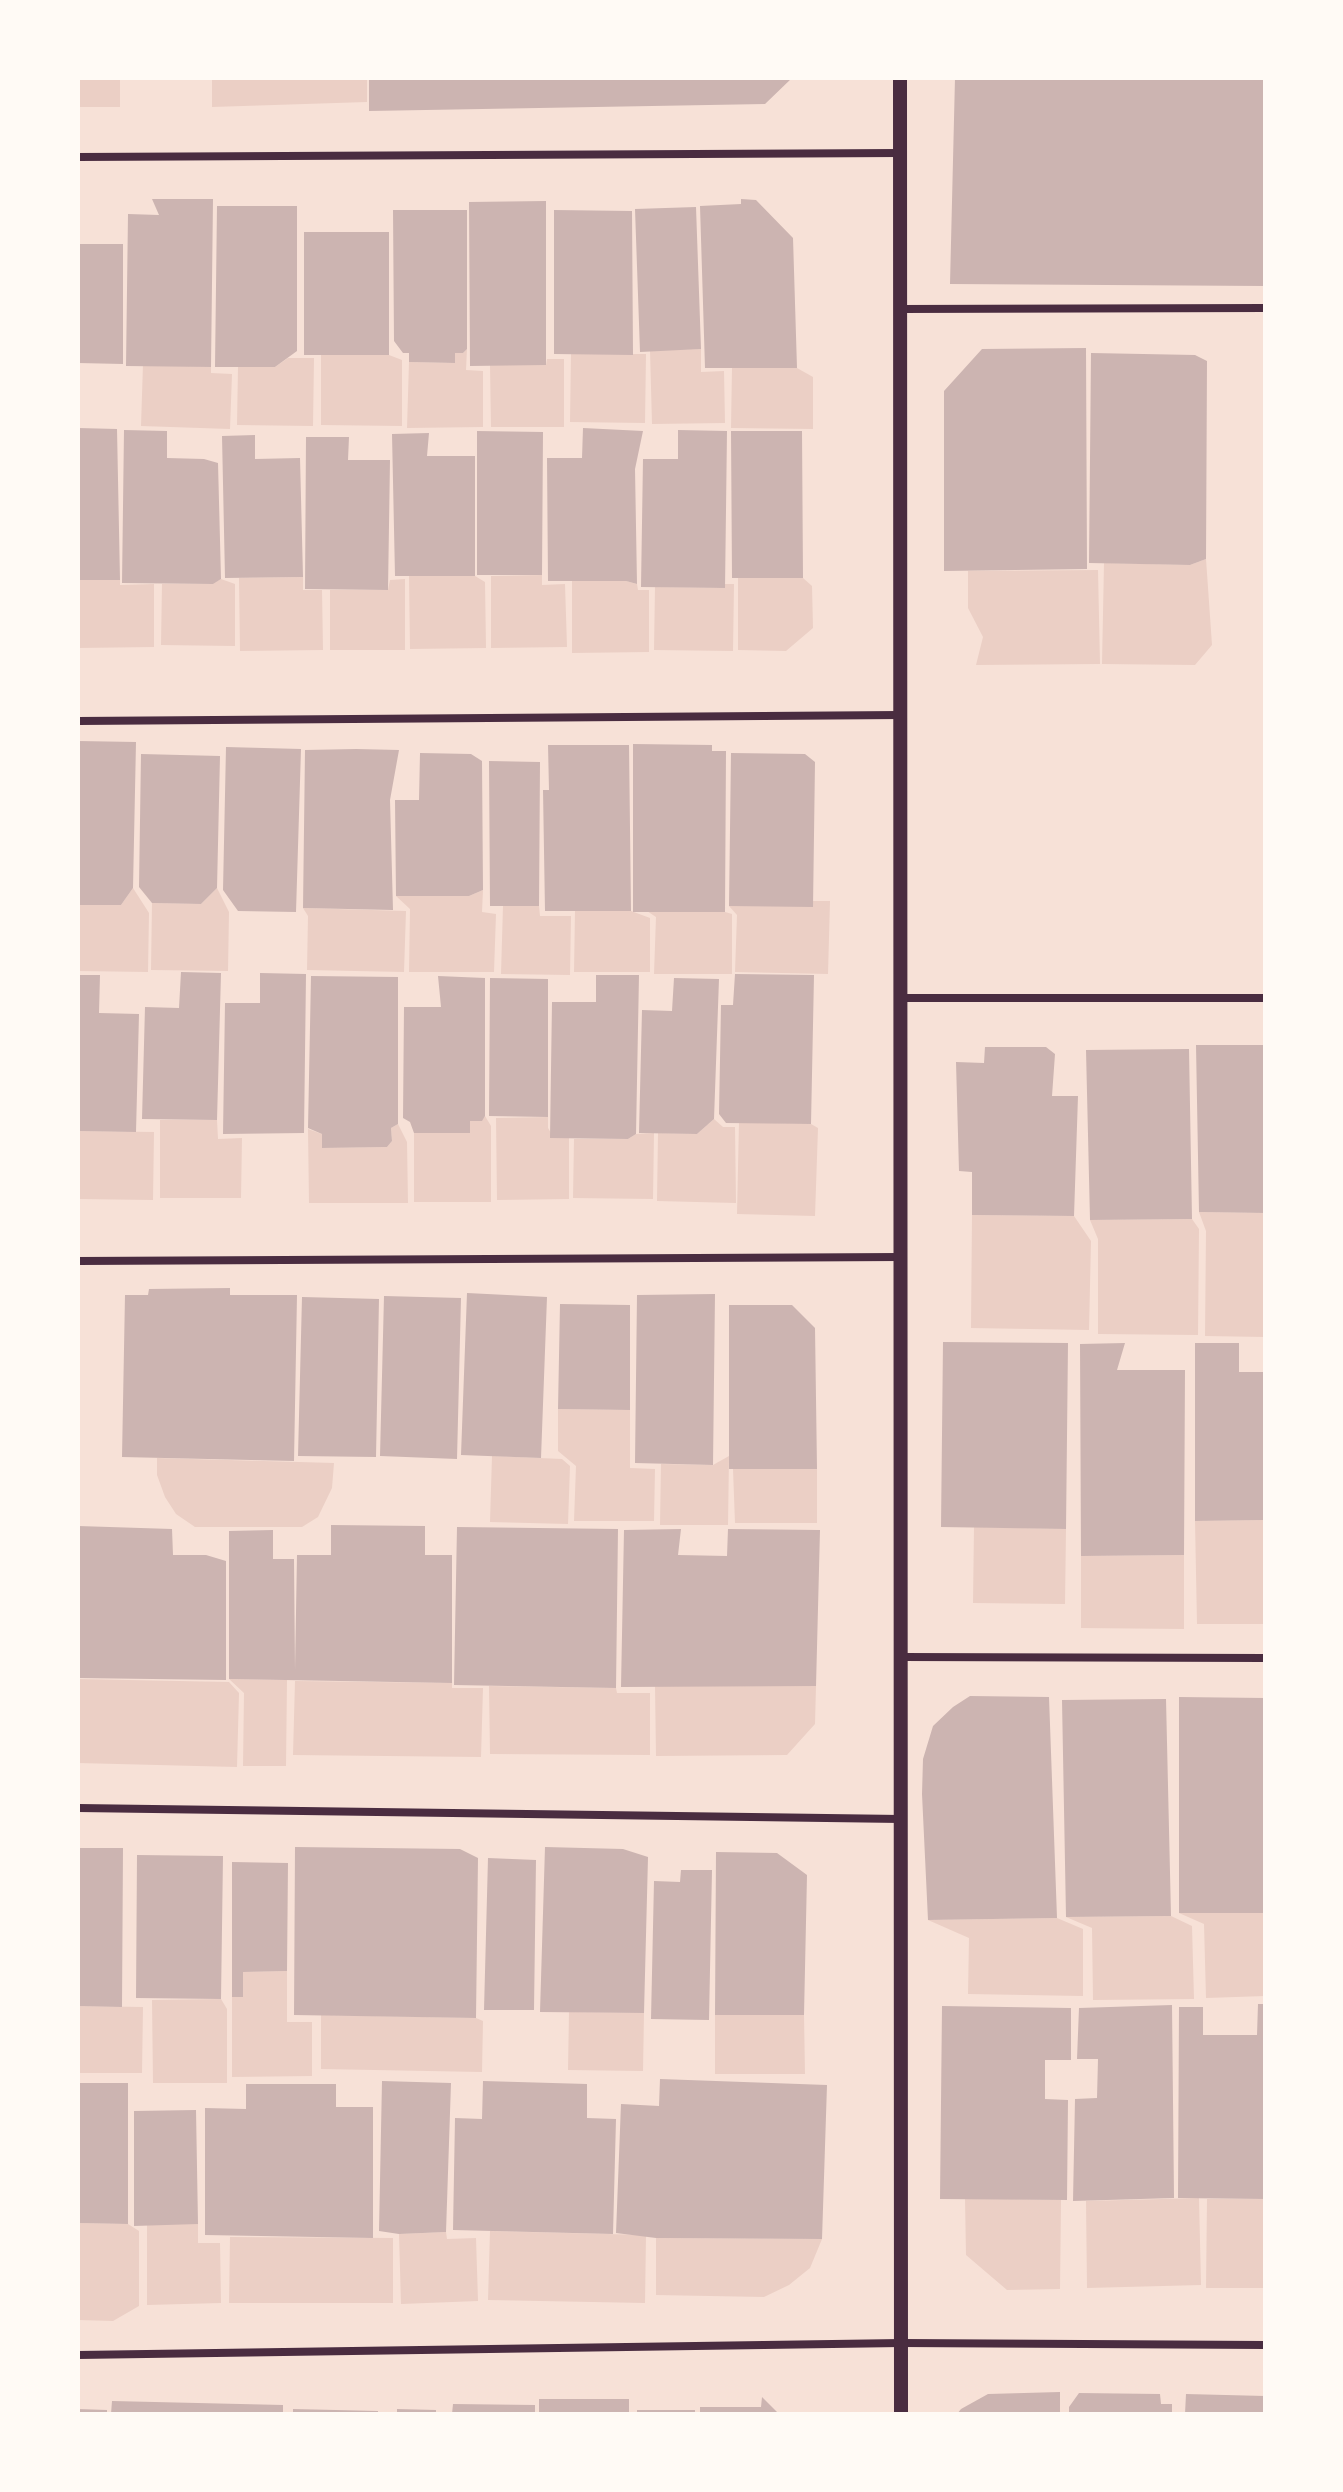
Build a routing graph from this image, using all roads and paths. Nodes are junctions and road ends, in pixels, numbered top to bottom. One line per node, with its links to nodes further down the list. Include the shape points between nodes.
1 (900, 78): 2 (street)
2 (900, 153): 3 (street); 5 (street)
3 (78, 157)
4 (1265, 308): 5 (street)
5 (900, 309): 6 (street)
6 (900, 715): 7 (street); 8 (street)
7 (78, 721)
8 (901, 998): 9 (street); 10 (street)
9 (1265, 998)
10 (901, 1257): 11 (street); 12 (street)
11 (78, 1261)
12 (901, 1657): 13 (street); 15 (street)
13 (1265, 1658)
14 (78, 1808): 15 (street)
15 (901, 1819): 16 (street)
16 (901, 2343): 17 (street); 18 (street); 19 (street)
17 (1265, 2345)
18 (78, 2355)
19 (901, 2414)

